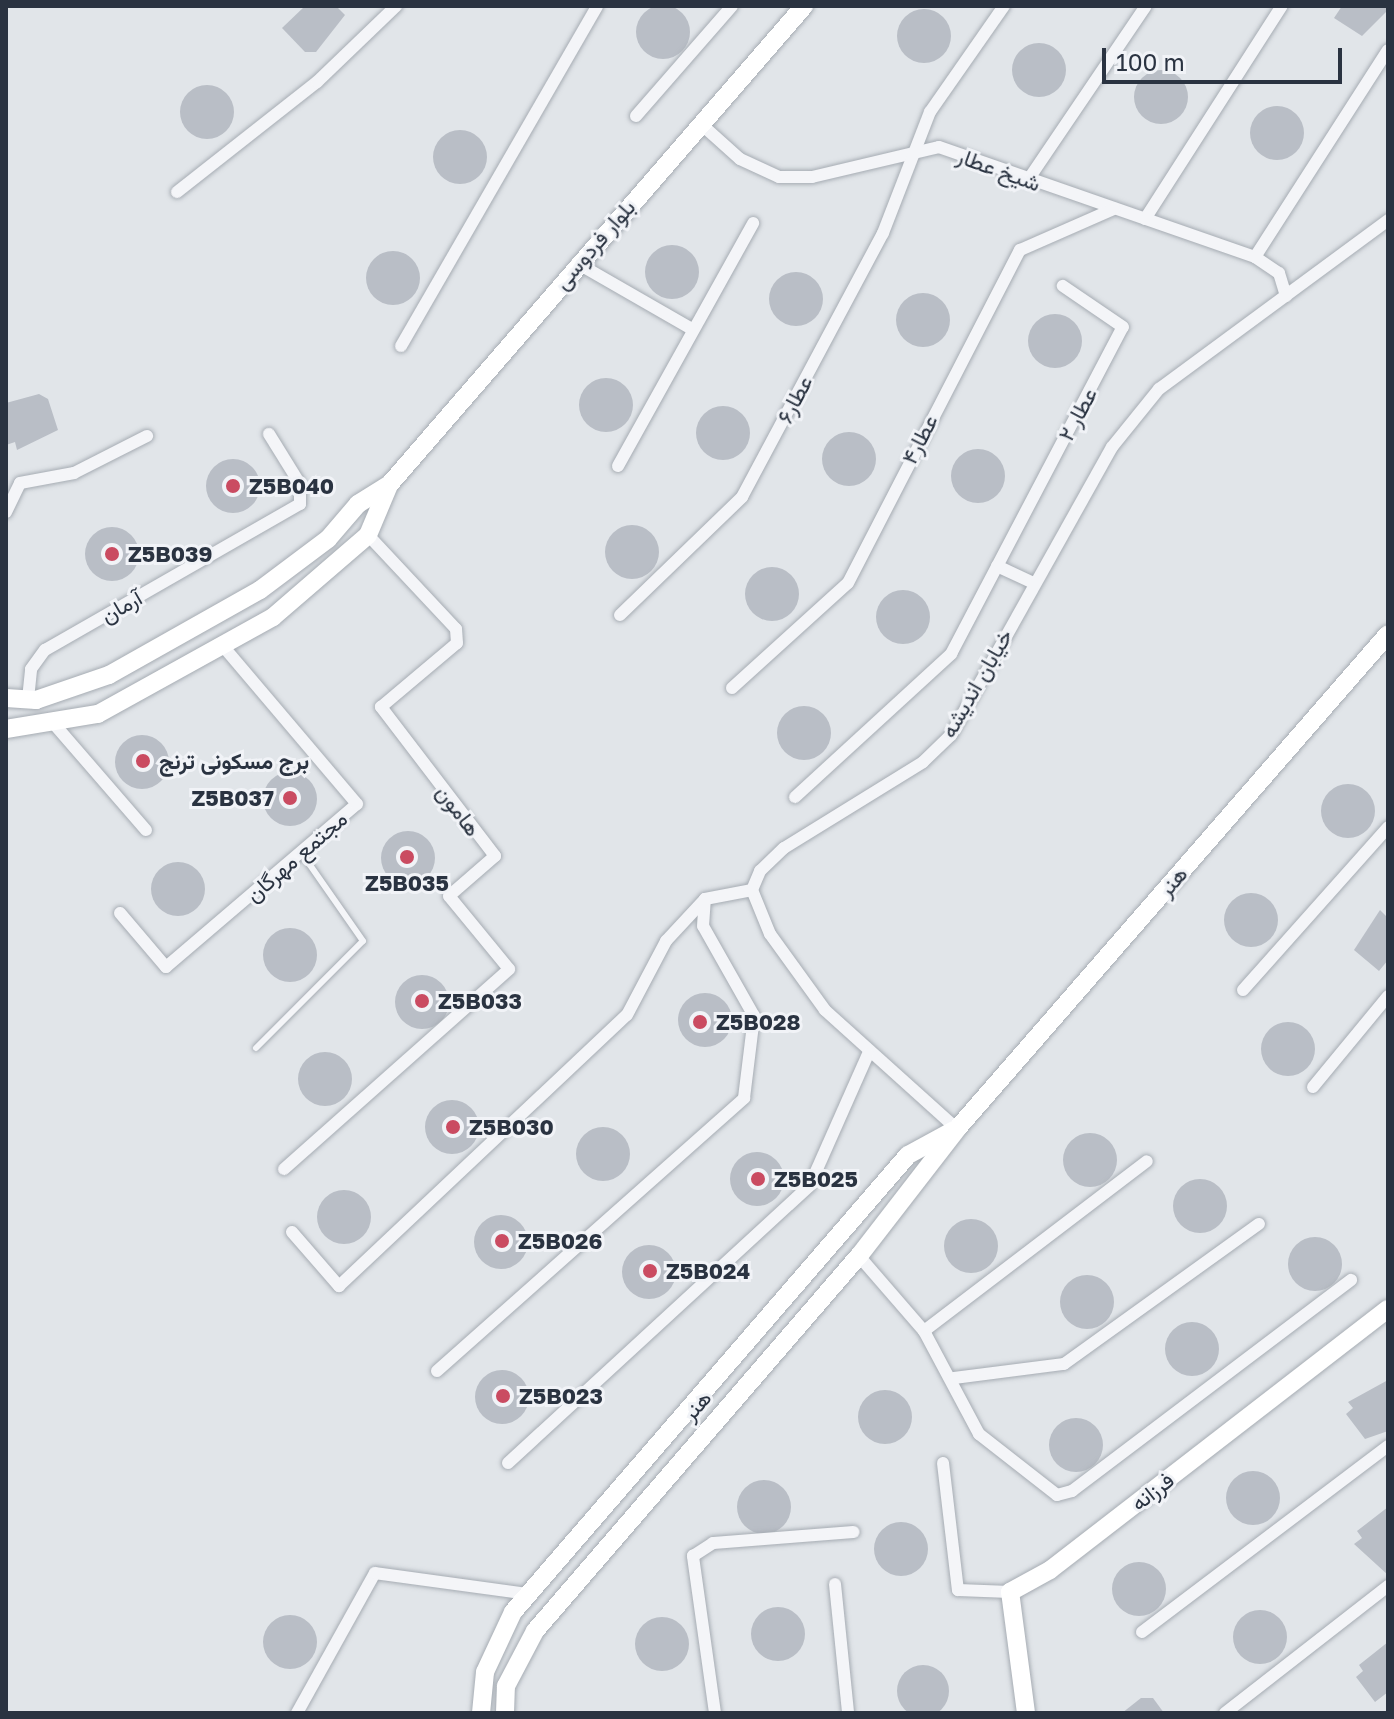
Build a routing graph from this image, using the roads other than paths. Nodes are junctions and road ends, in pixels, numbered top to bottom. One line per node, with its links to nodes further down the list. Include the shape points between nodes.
1 (396, 6): 13 (street, via 317,82)
2 (597, 6): 23 (street)
3 (732, 6): 9 (street)
4 (804, 6): 10 (street, بلوار فردوسی)
5 (1004, 6): 11 (street, عطار۶, via 930,112)
6 (1146, 6): 12 (street)
7 (1282, 6): 15 (street)
8 (1388, 50): 18 (street)
9 (636, 116)
10 (701, 124): 11 (street, شیخ عطار, via 740,159 779,177 812,177); 19 (street, بلوار فردوسی)
11 (916, 147): 12 (street, شیخ عطار, via 939,147); 32 (street, عطار۶, via 883,233 742,497)
12 (1028, 180): 14 (street, شیخ عطار)
13 (177, 192)
14 (1114, 209): 15 (street, شیخ عطار); 35 (street, عطار۴, via 1020,250 848,583)
15 (1145, 219): 18 (street, شیخ عطار)
16 (1388, 220): 21 (street, خیابان اندیشه)
17 (753, 223): 22 (street)
18 (1255, 257): 21 (street, شیخ عطار, via 1279,273)
19 (577, 262): 22 (street); 27 (street, بلوار فردوسی)
20 (1063, 286): 30 (street, عطار ۲, via 1123,327)
21 (1286, 296): 31 (street, خیابان اندیشه, via 1159,389 1112,447)
22 (692, 329): 26 (street)
23 (401, 346)
24 (269, 434): 37 (street, آرمان, via 300,484 300,504 45,650 31,669)
25 (147, 436): 28 (street, via 74,473 20,483)
26 (618, 466)
27 (389, 485): 29 (street, بلوار فردوسی); 37 (street, بلوار فردوسی, via 260,590 109,675)
28 (6, 512)
29 (368, 535): 34 (street, بلوار فردوسی, via 273,617); 54 (street, هامون, via 456,629 457,643 381,707 495,856 449,896 509,969)
30 (997, 566): 31 (street); 40 (street, عطار ۲, via 951,654)
31 (1033, 583): 44 (street, خیابان اندیشه, via 951,735 894,783 784,848)
32 (620, 615)
33 (1388, 634): 52 (street, هنر)
34 (222, 645): 38 (street, بلوار فردوسی, via 98,714); 43 (street, مجتمع مهرگان, via 357,804)
35 (732, 688)
36 (6, 698): 37 (street, بلوار فردوسی)
37 (28, 699)
38 (55, 725): 39 (street, بلوار فردوسی); 42 (street)
39 (6, 729)
40 (795, 797)
41 (1388, 827): 47 (street)
42 (146, 830)
43 (301, 852): 46 (street, مجتمع مهرگان, via 166,967); 49 (lane, via 363,941)
44 (752, 890): 45 (street); 50 (street, via 788,959)
45 (705, 899): 56 (street, via 666,941 627,1015 339,1286); 61 (street, via 703,926 717,961 754,1016 744,1098)
46 (120, 913)
47 (1243, 990)
48 (1388, 996): 51 (street)
49 (256, 1048)
50 (868, 1054): 52 (street); 64 (street, via 810,1185)
51 (1313, 1087)
52 (957, 1129): 57 (street, هنر); 70 (street, هنر, via 908,1155)
53 (1147, 1161): 60 (street)
54 (284, 1169)
55 (1259, 1224): 62 (street, via 1064,1364)
56 (292, 1232)
57 (859, 1256): 60 (street); 74 (street, هنر, via 535,1631 506,1686)
58 (1351, 1280): 62 (street, via 1072,1491 1057,1495 979,1434)
59 (1388, 1309): 69 (street, فرزانه, via 1050,1570)
60 (924, 1331): 62 (street)
61 (437, 1371)
62 (954, 1378)
63 (1388, 1446): 71 (street)
64 (508, 1463)
65 (943, 1463): 69 (street, via 958,1590)
66 (854, 1532): 75 (street, via 713,1543 693,1556)
67 (835, 1584): 76 (street)
68 (1388, 1586): 78 (street)
69 (1010, 1592): 77 (street)
70 (529, 1594): 72 (street, via 375,1573); 73 (street, هنر, via 485,1672)
71 (1142, 1632)
72 (297, 1713)
73 (481, 1713)
74 (505, 1713)
75 (715, 1713)
76 (848, 1713)
77 (1026, 1713)
78 (1225, 1713)

